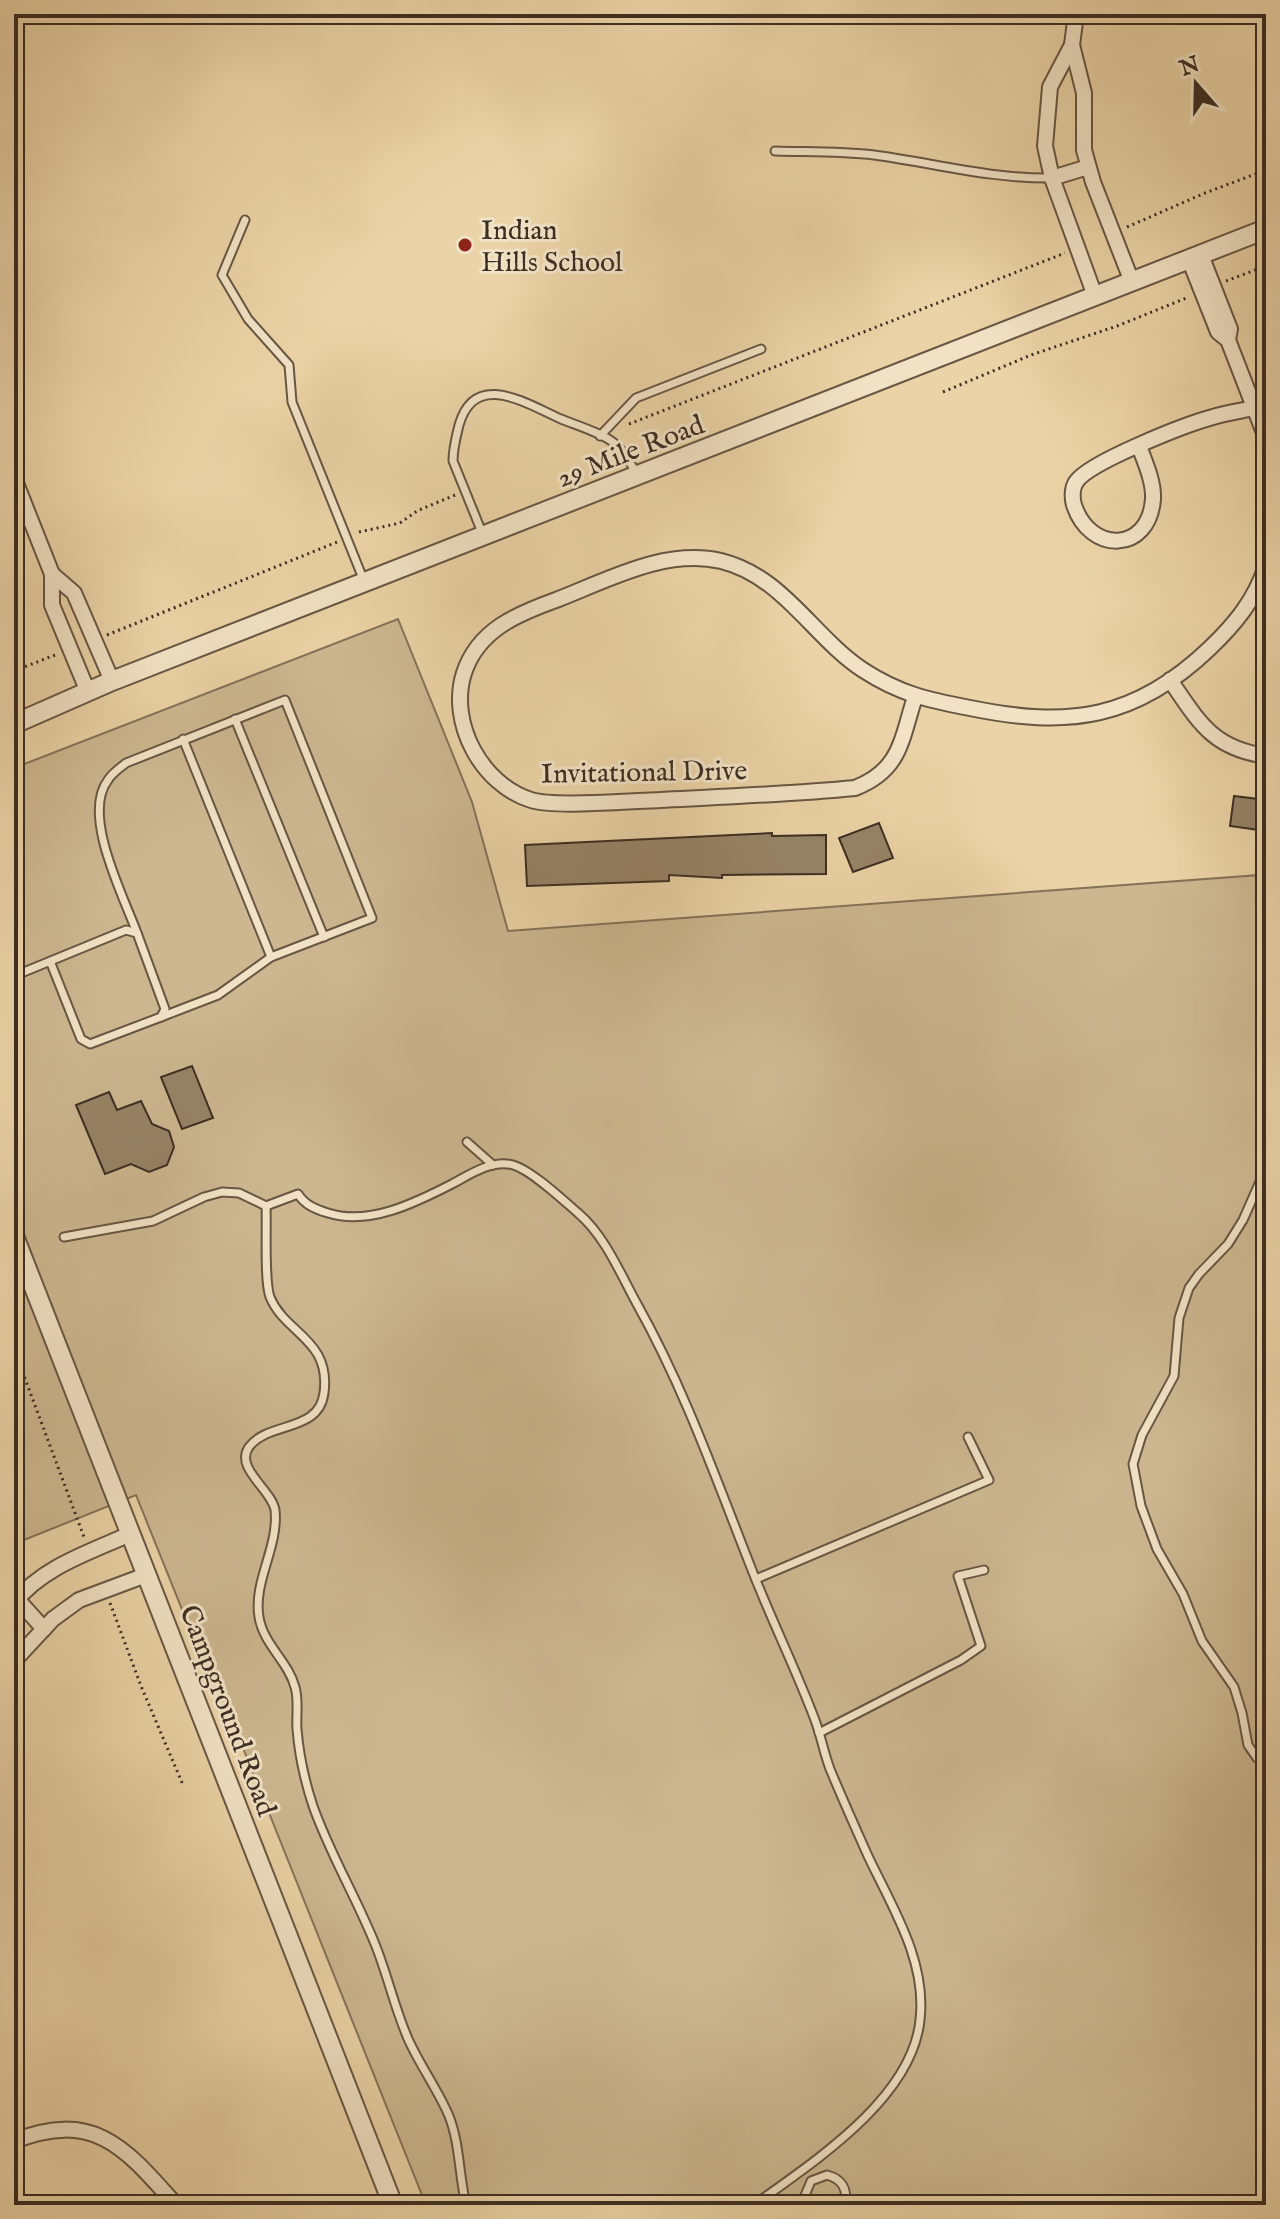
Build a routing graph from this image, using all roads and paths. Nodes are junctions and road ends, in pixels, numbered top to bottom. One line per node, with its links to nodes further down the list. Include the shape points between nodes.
1 (1076, 14): 2 (street)
2 (1072, 45): 4 (street, via 1084,93); 6 (street, via 1050,87 1045,146)
3 (775, 151): 6 (lane, via 848,152 973,174)
4 (1088, 167): 6 (street); 9 (street)
5 (1266, 170): 9 (path)
6 (1052, 178): 10 (street)
7 (245, 220): 26 (lane, via 222,275 248,319 289,365 292,402)
8 (1266, 229): 11 (street, 29 Mile Road)
9 (1113, 233): 13 (street)
10 (1077, 248): 15 (street); 19 (path, via 631,424)
11 (1195, 257): 13 (street, 29 Mile Road); 14 (street)
12 (1266, 266): 14 (path)
13 (1132, 282): 15 (street, 29 Mile Road)
14 (1207, 289): 17 (path); 18 (street, via 1230,329 1228,340)
15 (1095, 296): 23 (street, 29 Mile Road)
16 (761, 349): 19 (lane, via 636,398)
17 (943, 392)
18 (1254, 408): 21 (street); 22 (street, via 1211,417)
19 (614, 421): 20 (lane)
20 (600, 436): 23 (lane, via 615,443); 25 (lane, via 525,403 481,395 462,417 453,449)
21 (1266, 438)
22 (1139, 446): 22 (street, via 1102,461 1075,483 1072,499 1092,534 1124,541 1138,533 1150,514 1153,497)
23 (639, 477): 27 (street, 29 Mile Road)
24 (14, 478): 29 (street)
25 (465, 491): 26 (path, via 400,523); 27 (lane)
26 (348, 537): 30 (lane); 31 (path)
27 (484, 537): 30 (street, 29 Mile Road)
28 (1266, 566): 34 (street, Invitational Drive, via 1259,589 1232,627)
29 (52, 574): 31 (street, via 74,593); 32 (street, via 52,605)
30 (365, 583): 35 (street, 29 Mile Road)
31 (94, 640): 35 (street)
32 (71, 650): 33 (path); 36 (street)
33 (14, 671)
34 (1170, 680): 37 (street, Invitational Drive, via 1103,713 1075,718 1008,716); 41 (street, via 1200,724 1223,744)
35 (112, 681): 36 (street, 29 Mile Road)
36 (88, 692): 39 (street, 29 Mile Road)
37 (915, 697): 37 (street, Invitational Drive, via 860,668 751,572 702,557 648,565 497,626 476,647 460,690 463,722 480,762 508,791 535,802 855,788 883,774 894,761)
38 (235, 719): 40 (lane); 43 (lane); 43 (lane, via 285,700 372,918)
39 (14, 724)
40 (183, 739): 42 (lane, via 126,763 106,781 99,805 100,833); 44 (lane)
41 (1266, 756)
42 (137, 933): 45 (lane, via 126,930); 47 (lane, via 165,1009)
43 (324, 937): 44 (lane)
44 (271, 957): 47 (lane, via 208,1001)
45 (50, 961): 46 (lane); 47 (lane, via 81,1039 90,1044)
46 (14, 976)
47 (161, 1017)
48 (467, 1142): 49 (lane)
49 (493, 1165): 51 (lane, via 431,1195 366,1217 314,1209 298,1194); 60 (lane, via 514,1165 536,1179 580,1214 601,1240 679,1385)
50 (1266, 1168): 66 (lane, via 1228,1244 1189,1288 1179,1318 1174,1376 1142,1435 1133,1464 1157,1549 1202,1641 1234,1687 1248,1745)
51 (266, 1206): 53 (lane, via 239,1193 222,1192 153,1221); 71 (lane, via 268,1291 315,1349 324,1383 314,1413 258,1439 245,1458 275,1512 259,1618 294,1683 299,1746 313,1805 376,1947 406,2035 449,2115)
52 (14, 1236): 56 (street, Campground Road)
53 (64, 1237)
54 (14, 1349): 57 (path)
55 (968, 1437): 60 (lane, via 989,1480)
56 (130, 1534): 57 (street); 59 (street, Campground Road)
57 (90, 1552): 62 (street, via 27,1586)
58 (984, 1570): 65 (lane, via 958,1576 981,1646)
59 (146, 1575): 61 (street); 70 (street, Campground Road)
60 (756, 1579): 65 (lane)
61 (105, 1590): 63 (street, via 79,1600); 67 (path)
62 (15, 1601): 63 (street)
63 (44, 1629): 64 (street)
64 (14, 1661)
65 (819, 1733): 72 (lane, via 837,1786 910,1944 919,1982 920,2022 908,2063 888,2092 856,2125)
66 (1266, 1765)
67 (183, 1785)
68 (14, 2141): 69 (street, via 56,2128 87,2131 116,2144 143,2166)
69 (176, 2205)
70 (393, 2205)
71 (466, 2205)
72 (754, 2205)
73 (801, 2205): 74 (lane, via 811,2181 827,2175 841,2180)
74 (845, 2205)

